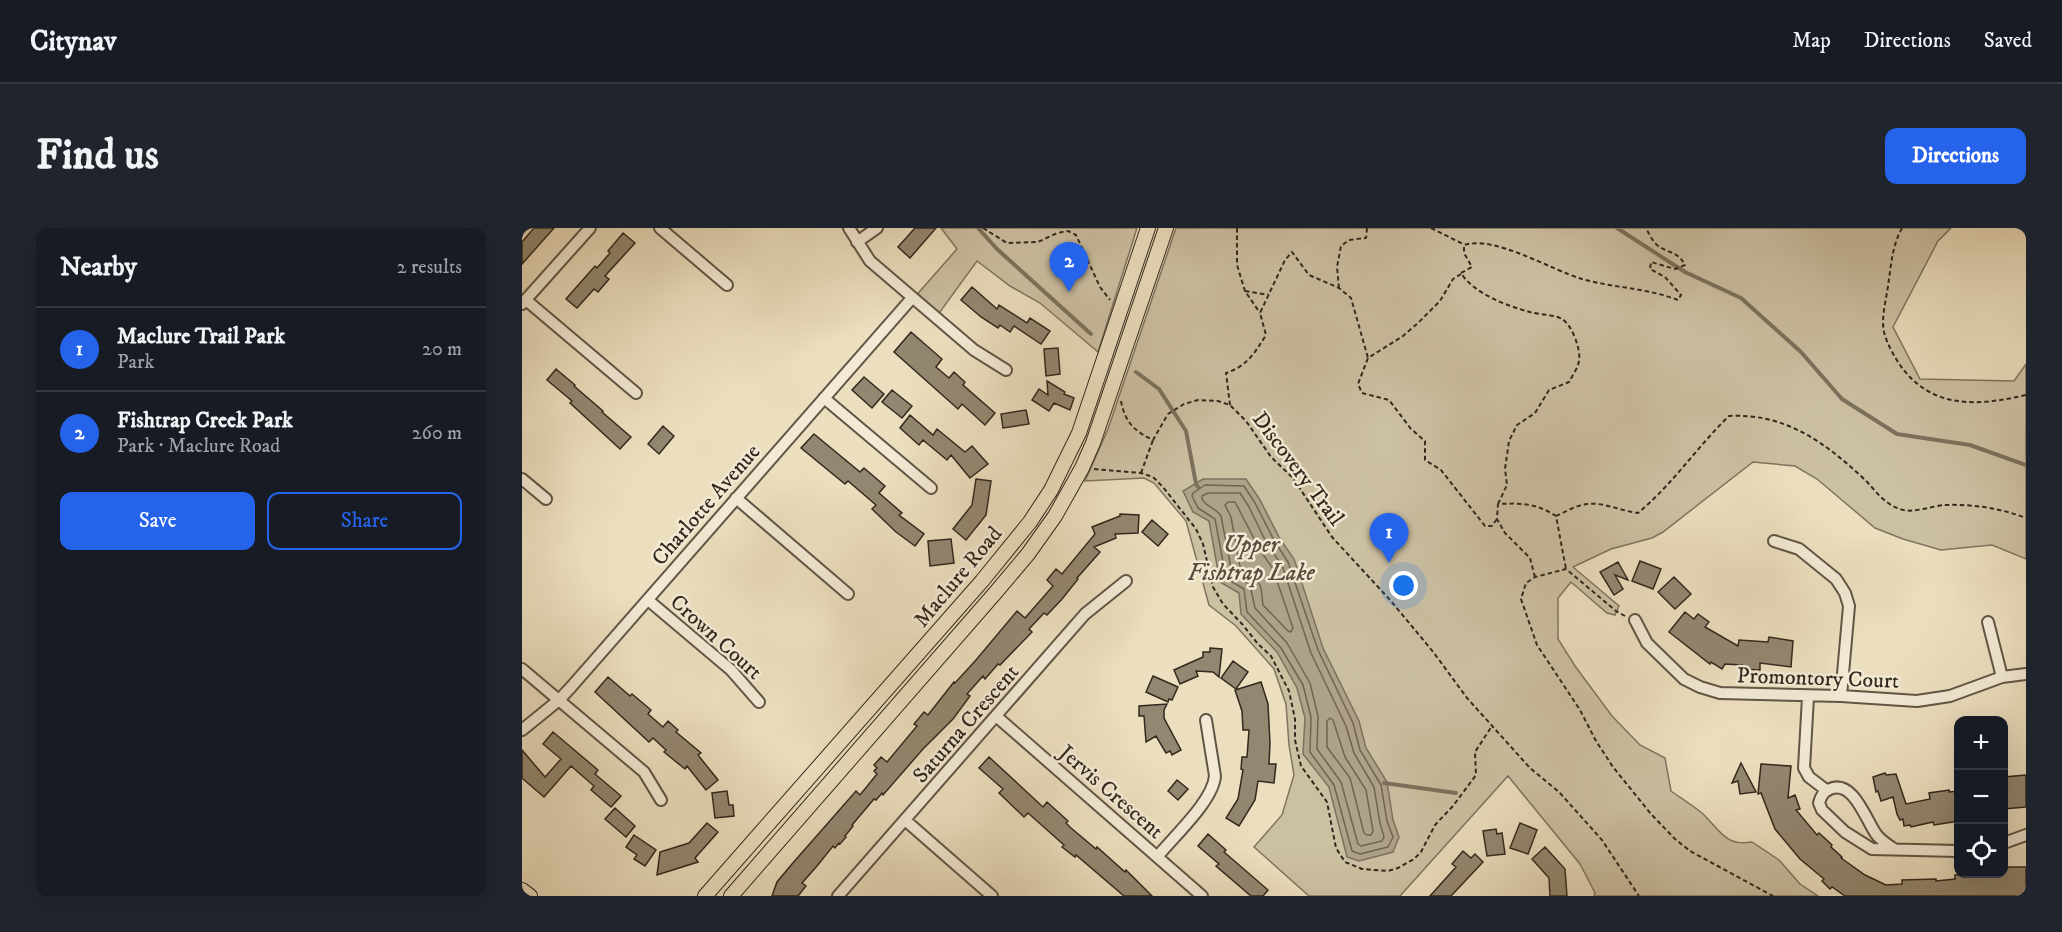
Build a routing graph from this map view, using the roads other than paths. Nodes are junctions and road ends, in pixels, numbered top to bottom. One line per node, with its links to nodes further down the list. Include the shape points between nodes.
1 (590, 228): 10 (street)
2 (660, 228): 8 (street)
3 (849, 228): 7 (street)
4 (877, 228): 7 (street)
5 (1148, 228): 44 (main road, Maclure Road, via 1079,433 1030,522)
6 (1166, 228): 45 (main road, Maclure Road, via 1093,443 1055,516 1028,554)
7 (857, 242): 9 (street, via 870,261)
8 (727, 285)
9 (912, 298): 11 (street, via 974,350); 13 (street, Charlotte Avenue)
10 (524, 302): 12 (street)
11 (1006, 370)
12 (636, 393)
13 (824, 398): 15 (street); 16 (street, Charlotte Avenue)
14 (522, 479): 17 (street)
15 (931, 488)
16 (736, 498): 20 (street); 21 (street, Charlotte Avenue)
17 (546, 499)
18 (1774, 541): 27 (street, via 1799,549 1836,579 1845,593 1849,606)
19 (1126, 581): 31 (street, Saturna Crescent, via 1085,614)
20 (848, 594)
21 (648, 600): 29 (street, Charlotte Avenue); 30 (street, Crown Court, via 731,670)
22 (1635, 620): 28 (street, Promontory Court, via 1647,643 1672,669 1700,687 1739,695)
23 (1988, 622): 26 (street)
24 (522, 669): 29 (street)
25 (2026, 674): 26 (street, Promontory Court)
26 (2002, 677): 27 (street, Promontory Court, via 1950,696 1917,701)
27 (1841, 696): 28 (street, Promontory Court)
28 (1808, 697): 34 (street, via 1804,768)
29 (559, 700): 33 (street, Charlotte Avenue); 35 (street, via 644,772)
30 (759, 702)
31 (996, 716): 36 (street, Saturna Crescent); 41 (street, Jervis Crescent)
32 (1206, 720): 41 (street, via 1215,783 1210,795)
33 (522, 730)
34 (1826, 790): 39 (street, via 1833,787 1854,796 1877,836); 39 (street, via 1819,803 1822,810 1845,832 1872,849)
35 (661, 800)
36 (905, 820): 46 (street, Saturna Crescent); 47 (street)
37 (2026, 835): 38 (street)
38 (2008, 842)
39 (1894, 849): 40 (street)
40 (1954, 851)
41 (1158, 856): 48 (street, Jervis Crescent)
42 (522, 890): 43 (main road)
43 (530, 896)
44 (705, 896)
45 (731, 896)
46 (838, 896)
47 (992, 896)
48 (1202, 896)

